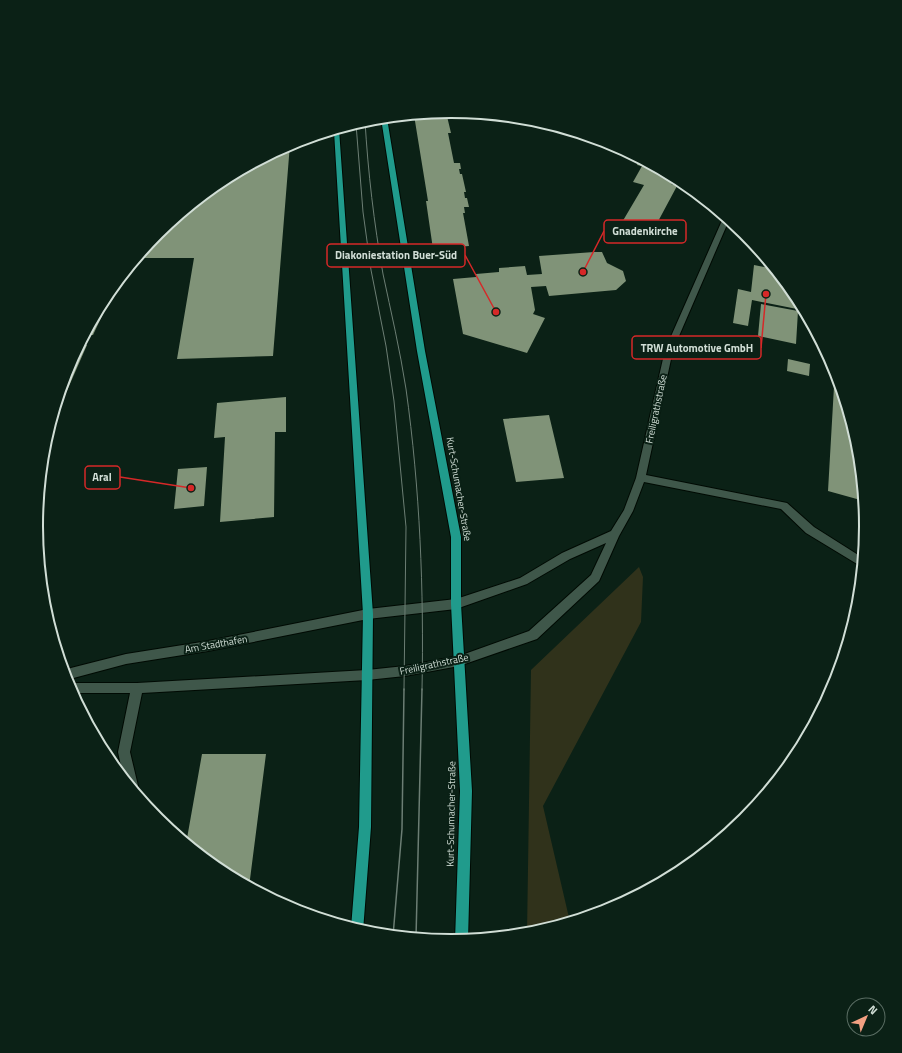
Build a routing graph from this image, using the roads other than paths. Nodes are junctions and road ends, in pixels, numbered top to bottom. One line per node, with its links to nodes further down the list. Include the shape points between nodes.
1 (385, 124): 7 (main road, Kurt-Schumacher-Straße, via 421,351 456,537)
2 (337, 134): 8 (main road)
3 (724, 223): 4 (street, Freiligrathstraße, via 669,350)
4 (641, 478): 5 (street, Freiligrathstraße, via 628,511); 6 (street, via 784,506 810,530)
5 (615, 534): 7 (street, via 566,556 523,581); 9 (street, Freiligrathstraße, via 595,578 533,635)
6 (857, 560)
7 (456, 604): 8 (street); 9 (main road, Kurt-Schumacher-Straße)
8 (368, 614): 10 (street, Am Stadthafen, via 208,646 126,659); 11 (main road)
9 (459, 661): 11 (street, Freiligrathstraße); 16 (main road, Kurt-Schumacher-Straße, via 466,791)
10 (71, 673)
11 (367, 675): 13 (street); 15 (main road, via 365,827)
12 (76, 688): 13 (street)
13 (137, 688): 14 (street, via 124,752)
14 (130, 779)
15 (357, 924)
16 (461, 934)

